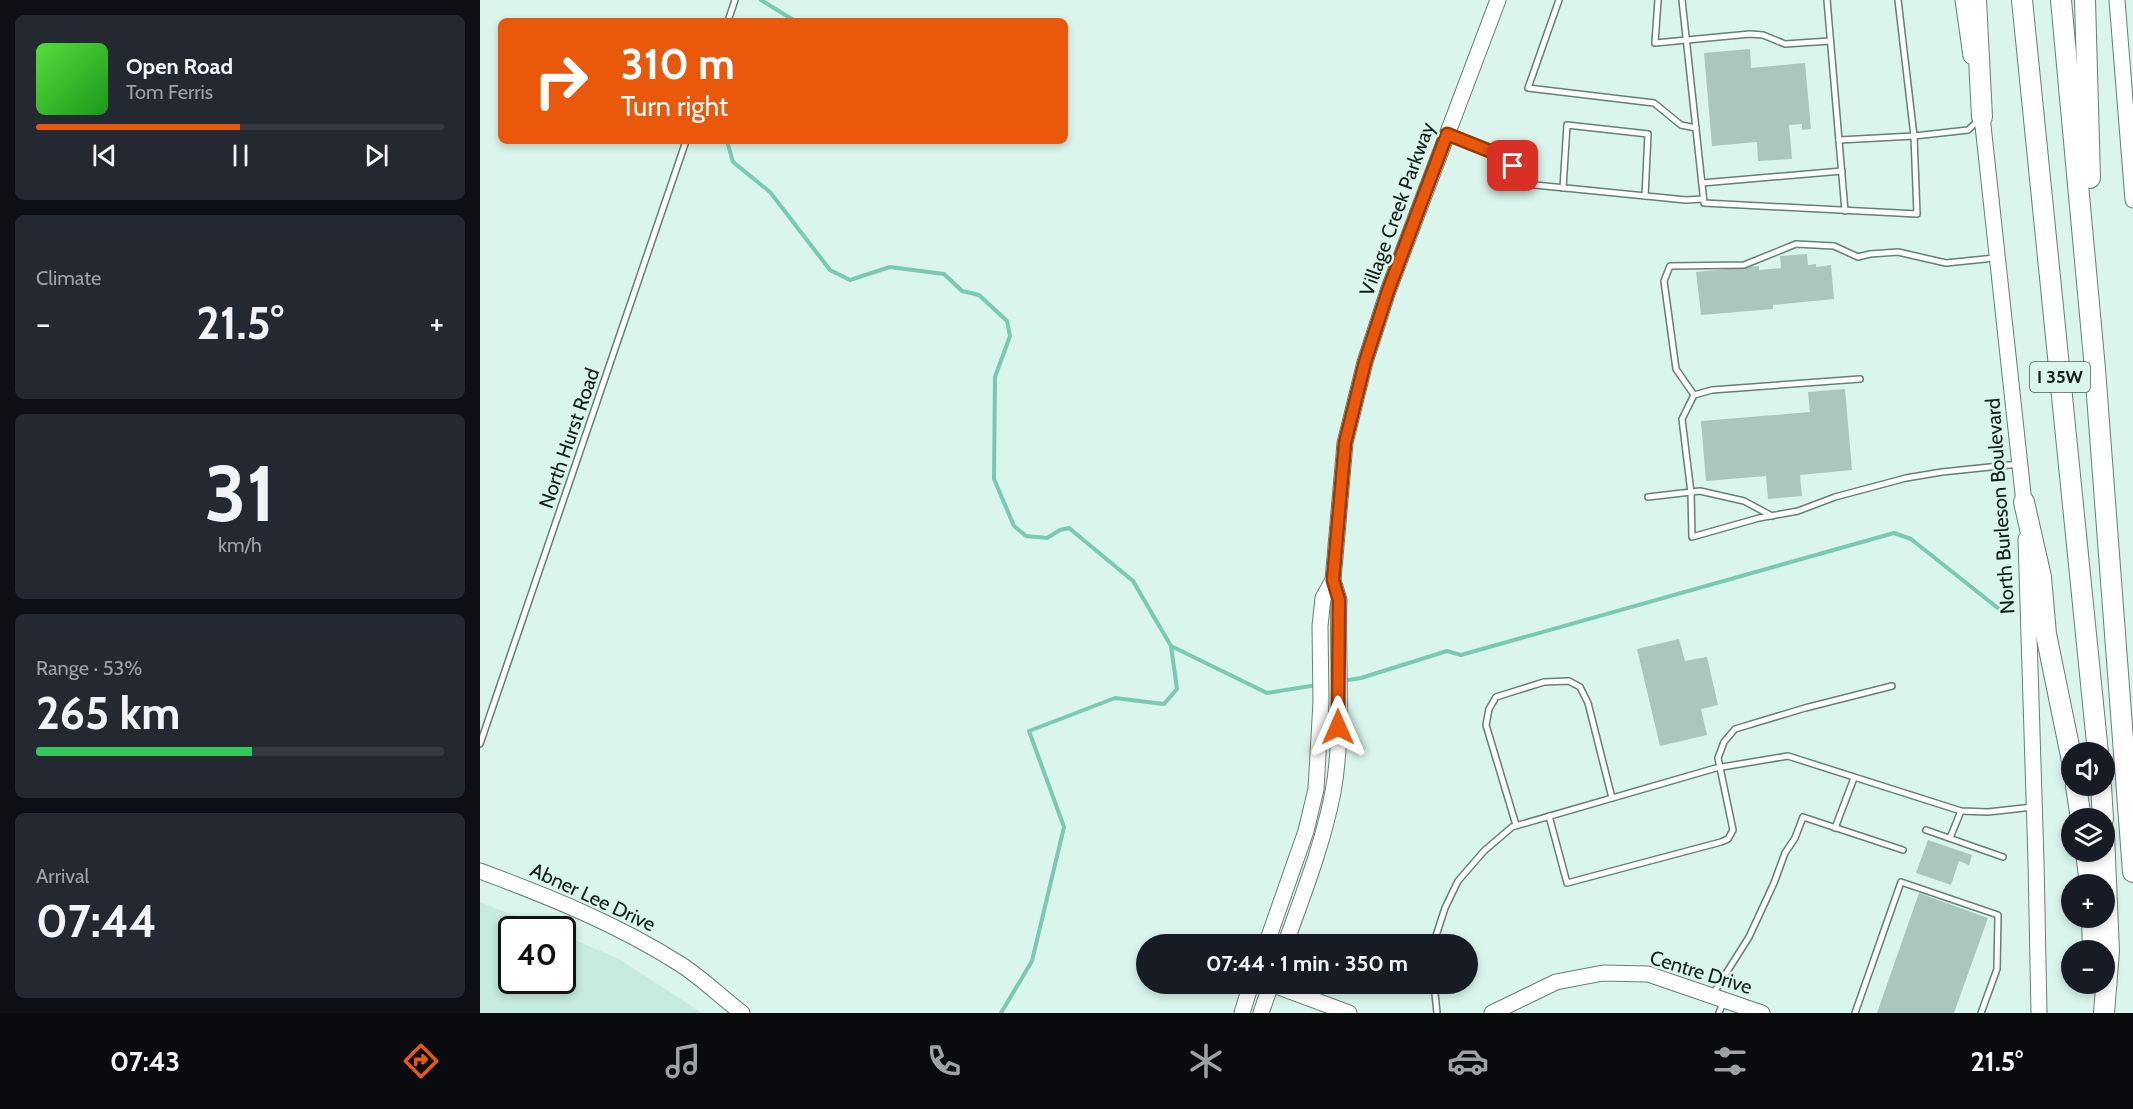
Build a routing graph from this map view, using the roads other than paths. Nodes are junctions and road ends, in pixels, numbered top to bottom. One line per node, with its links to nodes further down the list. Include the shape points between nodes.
1 (735, 0): 14 (lane)
2 (1498, 0): 19 (street, Village Creek Parkway)
3 (1559, 0): 18 (lane, via 1528,88 1654,103 1681,125)
4 (1658, 0): 15 (lane, via 1655,44)
5 (1682, 0): 15 (lane)
6 (1827, 0): 16 (lane)
7 (1898, 0): 21 (lane)
8 (1964, 0): 17 (street, North Burleson Boulevard)
9 (1976, 0): 17 (highway)
10 (2022, 0): 45 (highway, I 35W)
11 (2061, 0): 32 (highway, I 35W)
12 (2085, 0): 32 (highway, via 2089,170 2102,347)
13 (2117, 0): 20 (street)
14 (729, 18)
15 (1686, 40): 16 (lane, via 1750,34 1785,44); 18 (lane)
16 (1830, 40): 22 (lane)
17 (1982, 117): 21 (lane, via 1968,130); 31 (street, North Burleson Boulevard)
18 (1696, 128): 25 (lane)
19 (1447, 134): 26 (lane, via 1506,159 1527,182); 40 (street, Village Creek Parkway, via 1365,362 1345,443)
20 (2130, 135): 27 (street)
21 (1914, 136): 22 (lane); 30 (lane, via 1917,214)
22 (1839, 140): 24 (lane)
23 (686, 144): 46 (lane, North Hurst Road)
24 (1842, 171): 25 (lane); 30 (lane)
25 (1702, 183): 29 (lane)
26 (1563, 188): 28 (lane); 28 (lane, via 1567,125 1648,134)
27 (2133, 192)
28 (1645, 196): 29 (lane)
29 (1703, 199): 30 (lane, via 1704,203)
30 (1845, 211)
31 (1998, 257): 34 (lane, via 1946,262 1898,252 1858,257 1834,246 1796,244 1744,265 1670,266 1664,281 1677,369); 35 (street, North Burleson Boulevard)
32 (2095, 369): 41 (highway, I 35W)
33 (1860, 379): 34 (lane, via 1712,390)
34 (1694, 395): 36 (lane, via 1682,419)
35 (2020, 464): 38 (street, North Burleson Boulevard); 39 (lane, via 1906,478)
36 (1691, 493): 37 (lane); 39 (lane, via 1700,491 1744,501); 39 (lane, via 1692,537)
37 (1648, 497)
38 (2024, 502): 44 (highway, via 2041,577 2046,634); 50 (street, North Burleson Boulevard)
39 (1772, 516)
40 (1333, 580): 62 (street, Village Creek Parkway, via 1323,598 1320,626 1316,789 1306,831); 63 (street, Village Creek Parkway, via 1339,600 1338,750 1333,791)
41 (2116, 630): 42 (highway, via 2130,657); 61 (highway, I 35W)
42 (2133, 683)
43 (1892, 686): 47 (lane, via 1735,729 1724,742)
44 (2068, 742)
45 (2097, 742)
46 (480, 744)
47 (1719, 768): 48 (lane, via 1788,756); 49 (lane); 52 (lane, via 1733,830 1728,839 1720,842 1567,883)
48 (1854, 778): 51 (lane); 54 (lane)
49 (1612, 798): 52 (lane); 53 (lane, via 1588,703 1580,687 1569,681 1544,682 1496,696 1489,709 1486,725)
50 (2035, 807): 51 (lane); 80 (street, North Burleson Boulevard)
51 (1960, 811): 56 (lane)
52 (1549, 816): 53 (lane)
53 (1516, 825): 64 (lane, via 1484,851 1458,880)
54 (1835, 828): 57 (lane); 70 (lane, via 1803,817)
55 (1926, 830): 56 (lane)
56 (1950, 838): 58 (lane)
57 (1903, 850)
58 (2003, 857)
59 (2105, 862): 82 (highway, via 2109,951)
60 (480, 871): 71 (street, Abner Lee Drive, via 616,926 682,965)
61 (2133, 872)
62 (1270, 934)
63 (1289, 934)
64 (1436, 934)
65 (1248, 994): 72 (street)
66 (1268, 994): 73 (street)
67 (1298, 994): 74 (street)
68 (1435, 994): 75 (lane)
69 (2094, 994): 81 (highway)
70 (1718, 1002): 76 (street, Centre Drive, via 1648,974 1603,973 1556,982); 77 (street, Centre Drive)
71 (742, 1013)
72 (1242, 1013)
73 (1261, 1013)
74 (1349, 1013)
75 (1437, 1013)
76 (1492, 1013)
77 (1762, 1013)
78 (1855, 1013): 79 (lane, via 1901,882 1998,915 1997,969)
79 (1981, 1013)
80 (2039, 1013)
81 (2094, 1013)
82 (2104, 1013)

